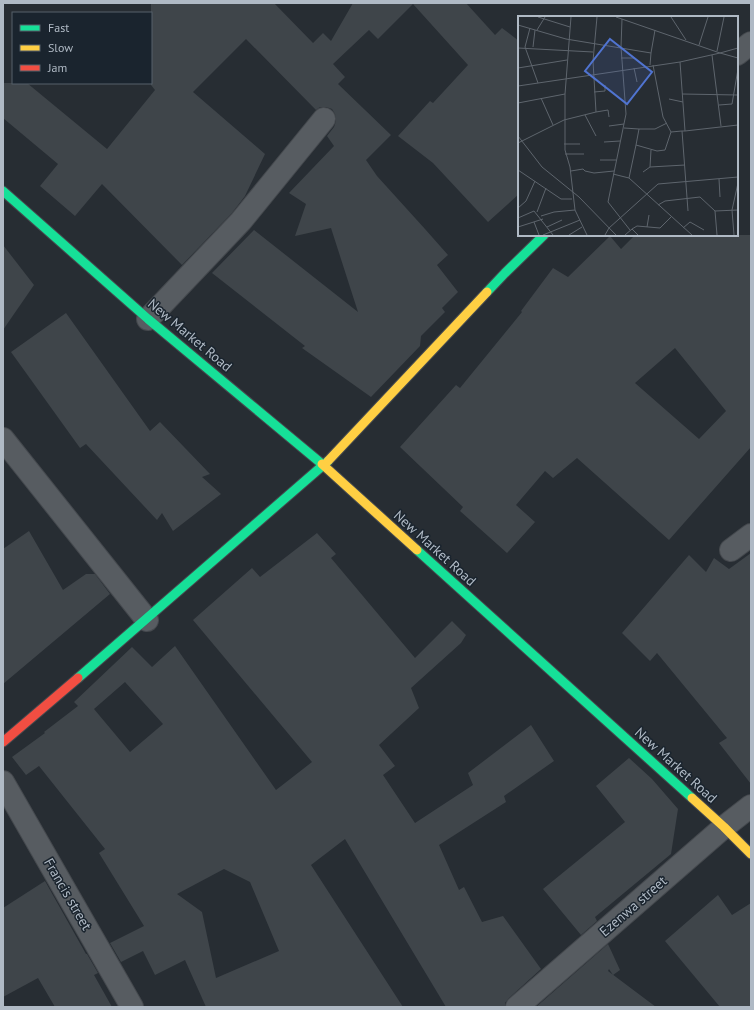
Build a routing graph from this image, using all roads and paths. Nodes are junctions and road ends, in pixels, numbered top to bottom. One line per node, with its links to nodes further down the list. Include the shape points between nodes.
1 (751, 43): 2 (street)
2 (738, 53)
3 (324, 120): 6 (street, via 241,221)
4 (3, 191): 6 (street, New Market Road)
5 (543, 236): 8 (street)
6 (148, 319): 8 (street, New Market Road)
7 (3, 439): 11 (street)
8 (324, 466): 11 (street); 15 (street, New Market Road)
9 (751, 535): 10 (street)
10 (731, 550)
11 (147, 620): 12 (street)
12 (3, 742)
13 (3, 782): 17 (street, Francis street)
14 (751, 806): 15 (street, Ezenwa street)
15 (724, 827): 16 (street, New Market Road); 18 (street, Ezenwa street)
16 (751, 854)
17 (132, 1007)
18 (517, 1007)

